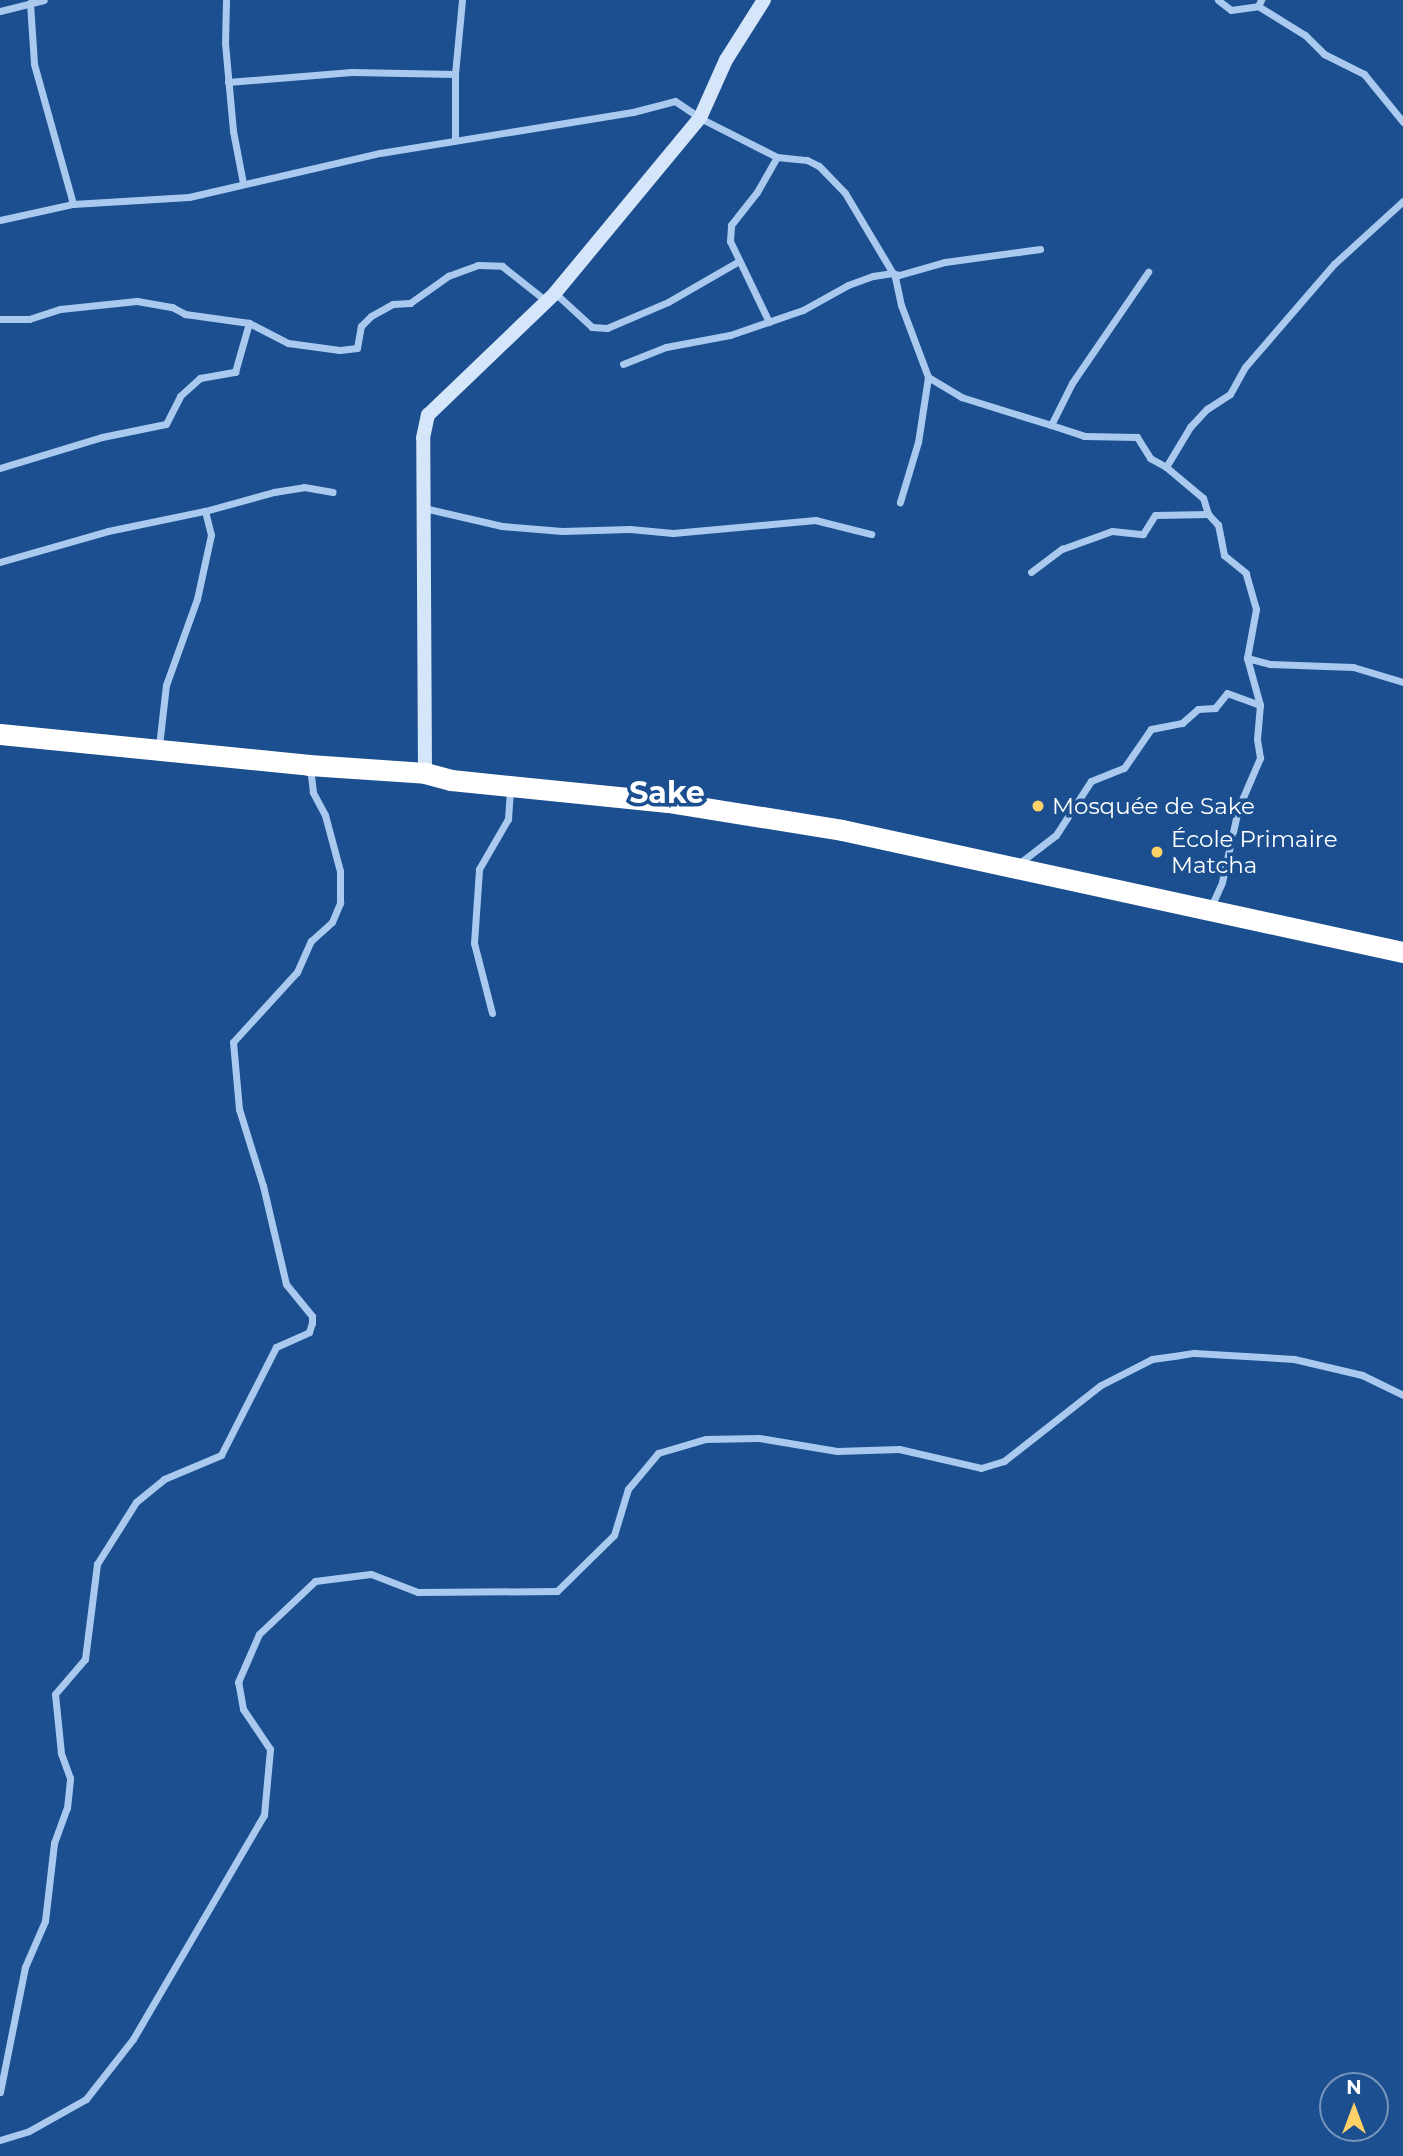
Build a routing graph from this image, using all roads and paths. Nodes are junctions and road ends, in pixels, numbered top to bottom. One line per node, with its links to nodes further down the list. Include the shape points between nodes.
1 (44, 0): 6 (street)
2 (226, 0): 10 (street)
3 (462, 0): 9 (street)
4 (764, 0): 11 (main road, via 726,60)
5 (1218, 0): 7 (street, via 1231,10)
6 (30, 3): 8 (street); 17 (street, via 34,65)
7 (1260, 3): 12 (street, via 1324,54 1364,74)
8 (0, 11)
9 (455, 74): 10 (street, via 352,72); 13 (street)
10 (229, 82): 15 (street)
11 (700, 118): 13 (street, via 675,101); 14 (street); 23 (main road)
12 (1403, 122)
13 (455, 140): 15 (street)
14 (777, 157): 20 (street, via 731,225 730,241); 22 (street, via 807,160 833,178 863,220)
15 (243, 183): 17 (street, via 189,197)
16 (1403, 201): 30 (street, via 1334,264 1245,367 1230,394 1190,427)
17 (73, 204): 18 (street)
18 (0, 219)
19 (1040, 249): 22 (street)
20 (738, 261): 23 (street, via 667,302 607,328 592,327); 25 (street)
21 (1147, 272): 29 (street, via 1072,383)
22 (891, 273): 25 (street, via 848,285 803,310); 28 (street, via 899,284 901,305)
23 (551, 297): 26 (street, via 502,266 478,265 448,276 410,303 393,304 371,316 361,326 357,348 288,343); 34 (main road, via 428,415 423,438)
24 (0, 319): 26 (street, via 29,319 60,309 138,301 185,314)
25 (769, 322): 27 (street, via 666,347)
26 (249, 323): 31 (street, via 235,372 200,378 180,396 166,424 93,439)
27 (623, 364)
28 (928, 377): 29 (street, via 961,397); 33 (street, via 918,442)
29 (1051, 425): 30 (street, via 1084,436 1138,437 1150,458)
30 (1166, 467): 36 (street, via 1203,498)
31 (0, 468)
32 (333, 492): 35 (street, via 304,487)
33 (900, 502)
34 (424, 508): 37 (street, via 502,526 562,531 620,528 673,533 815,520); 46 (main road)
35 (205, 510): 38 (street); 44 (street, via 211,535 197,599 166,685 159,746)
36 (1208, 514): 39 (street, via 1156,515 1143,534 1112,531 1062,549); 40 (street, via 1218,526 1224,555 1246,573 1252,590 1256,609)
37 (871, 534)
38 (0, 562)
39 (1031, 572)
40 (1247, 658): 41 (street, via 1270,664 1353,667); 42 (street)
41 (1403, 682)
42 (1261, 705): 48 (street, via 1227,693 1214,708 1198,709 1182,723 1151,729 1124,768 1091,782 1056,835); 49 (street, via 1257,739 1261,758 1238,809 1222,882)
43 (0, 734): 44 (highway)
44 (164, 752): 45 (highway)
45 (309, 765): 46 (highway); 53 (street, via 313,792 325,815 340,871 340,903 332,922 310,942 297,972 233,1042 239,1109 286,1284 312,1323 309,1332 276,1348 220,1455 164,1479 136,1502 97,1564 85,1659 55,1694 61,1753 71,1778 67,1808 54,1843 45,1921 25,1967)
46 (425, 773): 47 (highway)
47 (511, 786): 48 (highway, via 722,811); 51 (street, via 508,819 478,881 474,943)
48 (1016, 865): 49 (highway)
49 (1209, 912): 50 (highway)
50 (1403, 951)
51 (492, 1013)
52 (1403, 1395): 54 (street, via 1362,1374 1294,1359 1194,1353 1153,1359 1101,1385 1004,1461 981,1468 899,1449 837,1451 759,1438 706,1439 658,1453 628,1489 614,1535 556,1591 418,1592 371,1574 315,1581 259,1634 238,1682 243,1709 270,1749 264,1815 133,2039 86,2099 29,2131)
53 (0, 2092)
54 (0, 2140)

